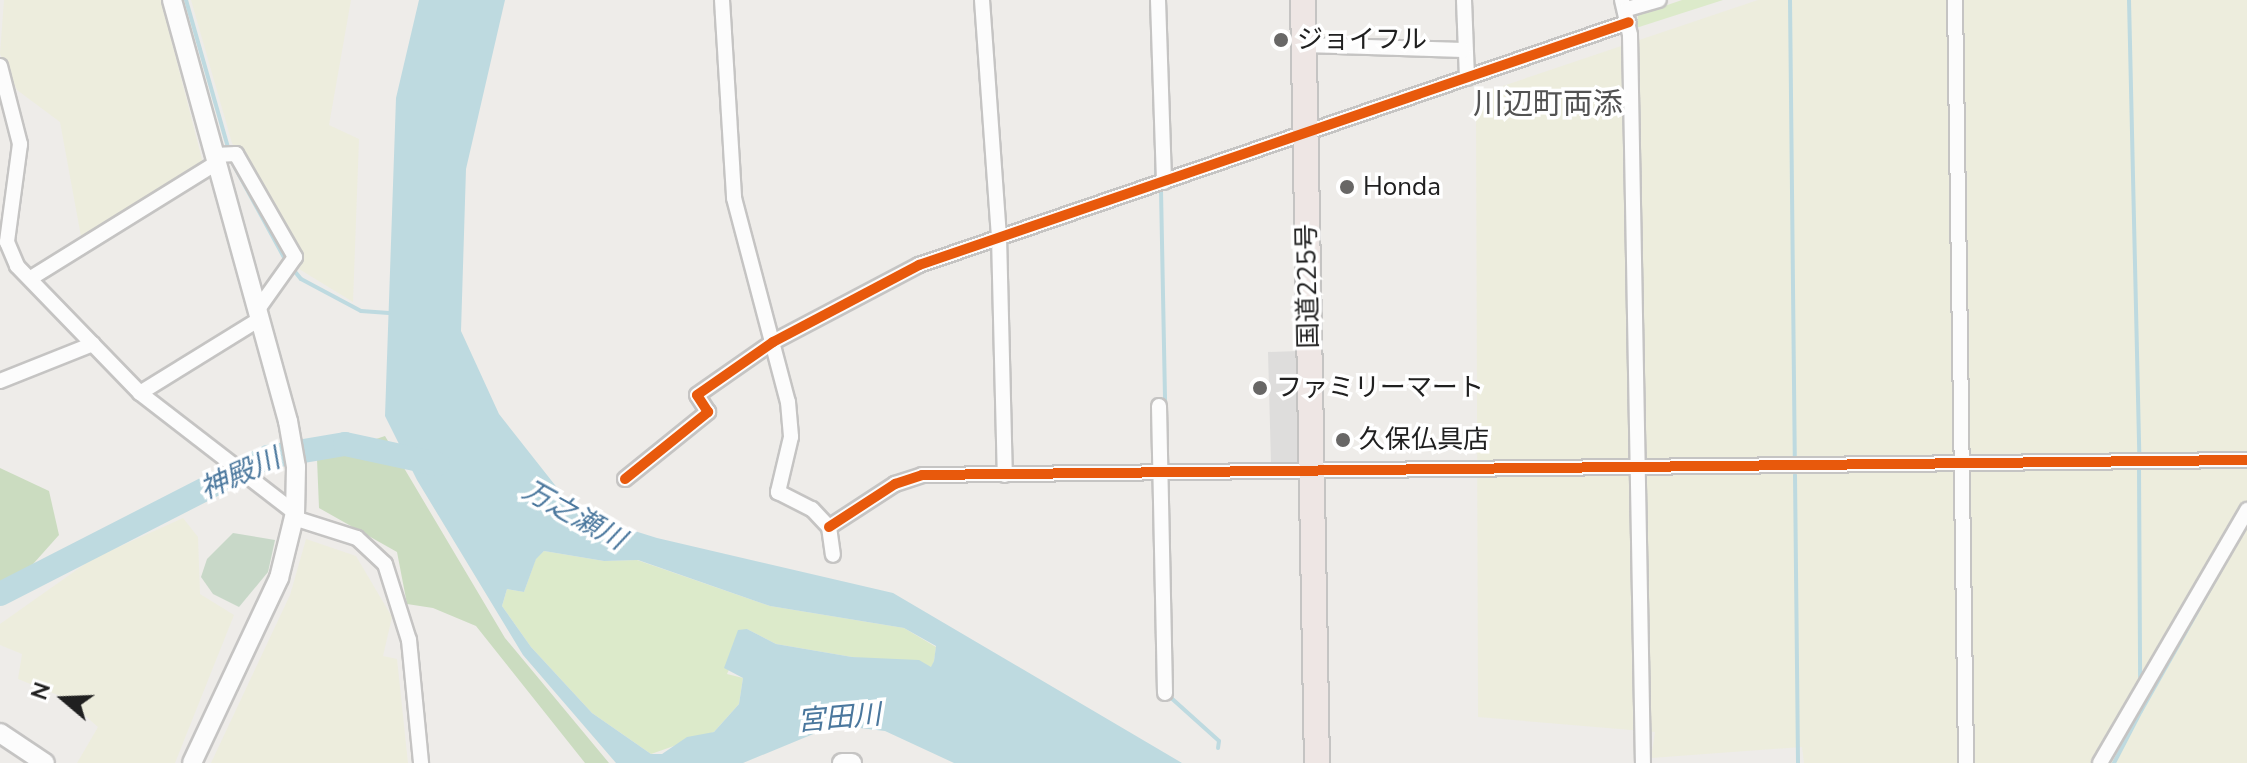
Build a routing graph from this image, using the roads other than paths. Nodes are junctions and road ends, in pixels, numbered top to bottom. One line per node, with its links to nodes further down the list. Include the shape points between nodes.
1 (172, 0): 15 (street)
2 (722, 0): 20 (street, via 734,198)
3 (982, 0): 17 (street)
4 (1158, 0): 16 (street)
5 (1303, 0): 10 (highway, 国道225号)
6 (1464, 0): 11 (street)
7 (1659, 0): 9 (street)
8 (1955, 0): 26 (street)
9 (1626, 11): 13 (street); 28 (street)
10 (1304, 45): 11 (street); 14 (highway, 国道225号)
11 (1464, 50): 13 (street)
12 (0, 66): 18 (street, via 20,144 7,242 17,266)
13 (1467, 78): 14 (street)
14 (1305, 134): 16 (street); 27 (highway, 国道225号)
15 (223, 156): 18 (street); 19 (street); 19 (street, via 295,257)
16 (1164, 182): 17 (street)
17 (999, 236): 20 (street, via 919,265); 30 (street)
18 (31, 278): 21 (street)
19 (259, 314): 23 (street); 33 (street, via 288,421 296,467)
20 (773, 342): 31 (street, via 697,395 708,412); 34 (street, via 791,437 778,492 812,509)
21 (93, 344): 22 (street); 23 (street)
22 (0, 381)
23 (140, 393): 33 (street)
24 (1159, 406): 29 (street)
25 (2247, 460): 26 (street)
26 (1961, 464): 28 (street); 46 (street)
27 (1311, 468): 28 (street); 29 (street); 44 (highway, 国道225号)
28 (1639, 468): 45 (street)
29 (1165, 474): 30 (street); 37 (street)
30 (1005, 475): 34 (street, via 922,475 895,484)
31 (625, 479)
32 (2247, 510): 35 (street)
33 (295, 516): 40 (street, via 272,597); 41 (street, via 357,538 385,564 409,640)
34 (829, 527): 36 (street)
35 (2241, 533): 47 (street)
36 (833, 555)
37 (1165, 693)
38 (0, 733): 39 (street)
39 (45, 763)
40 (192, 763)
41 (421, 763)
42 (842, 763): 43 (street)
43 (852, 763)
44 (1317, 763)
45 (1643, 763)
46 (1966, 763)
47 (2100, 763)

